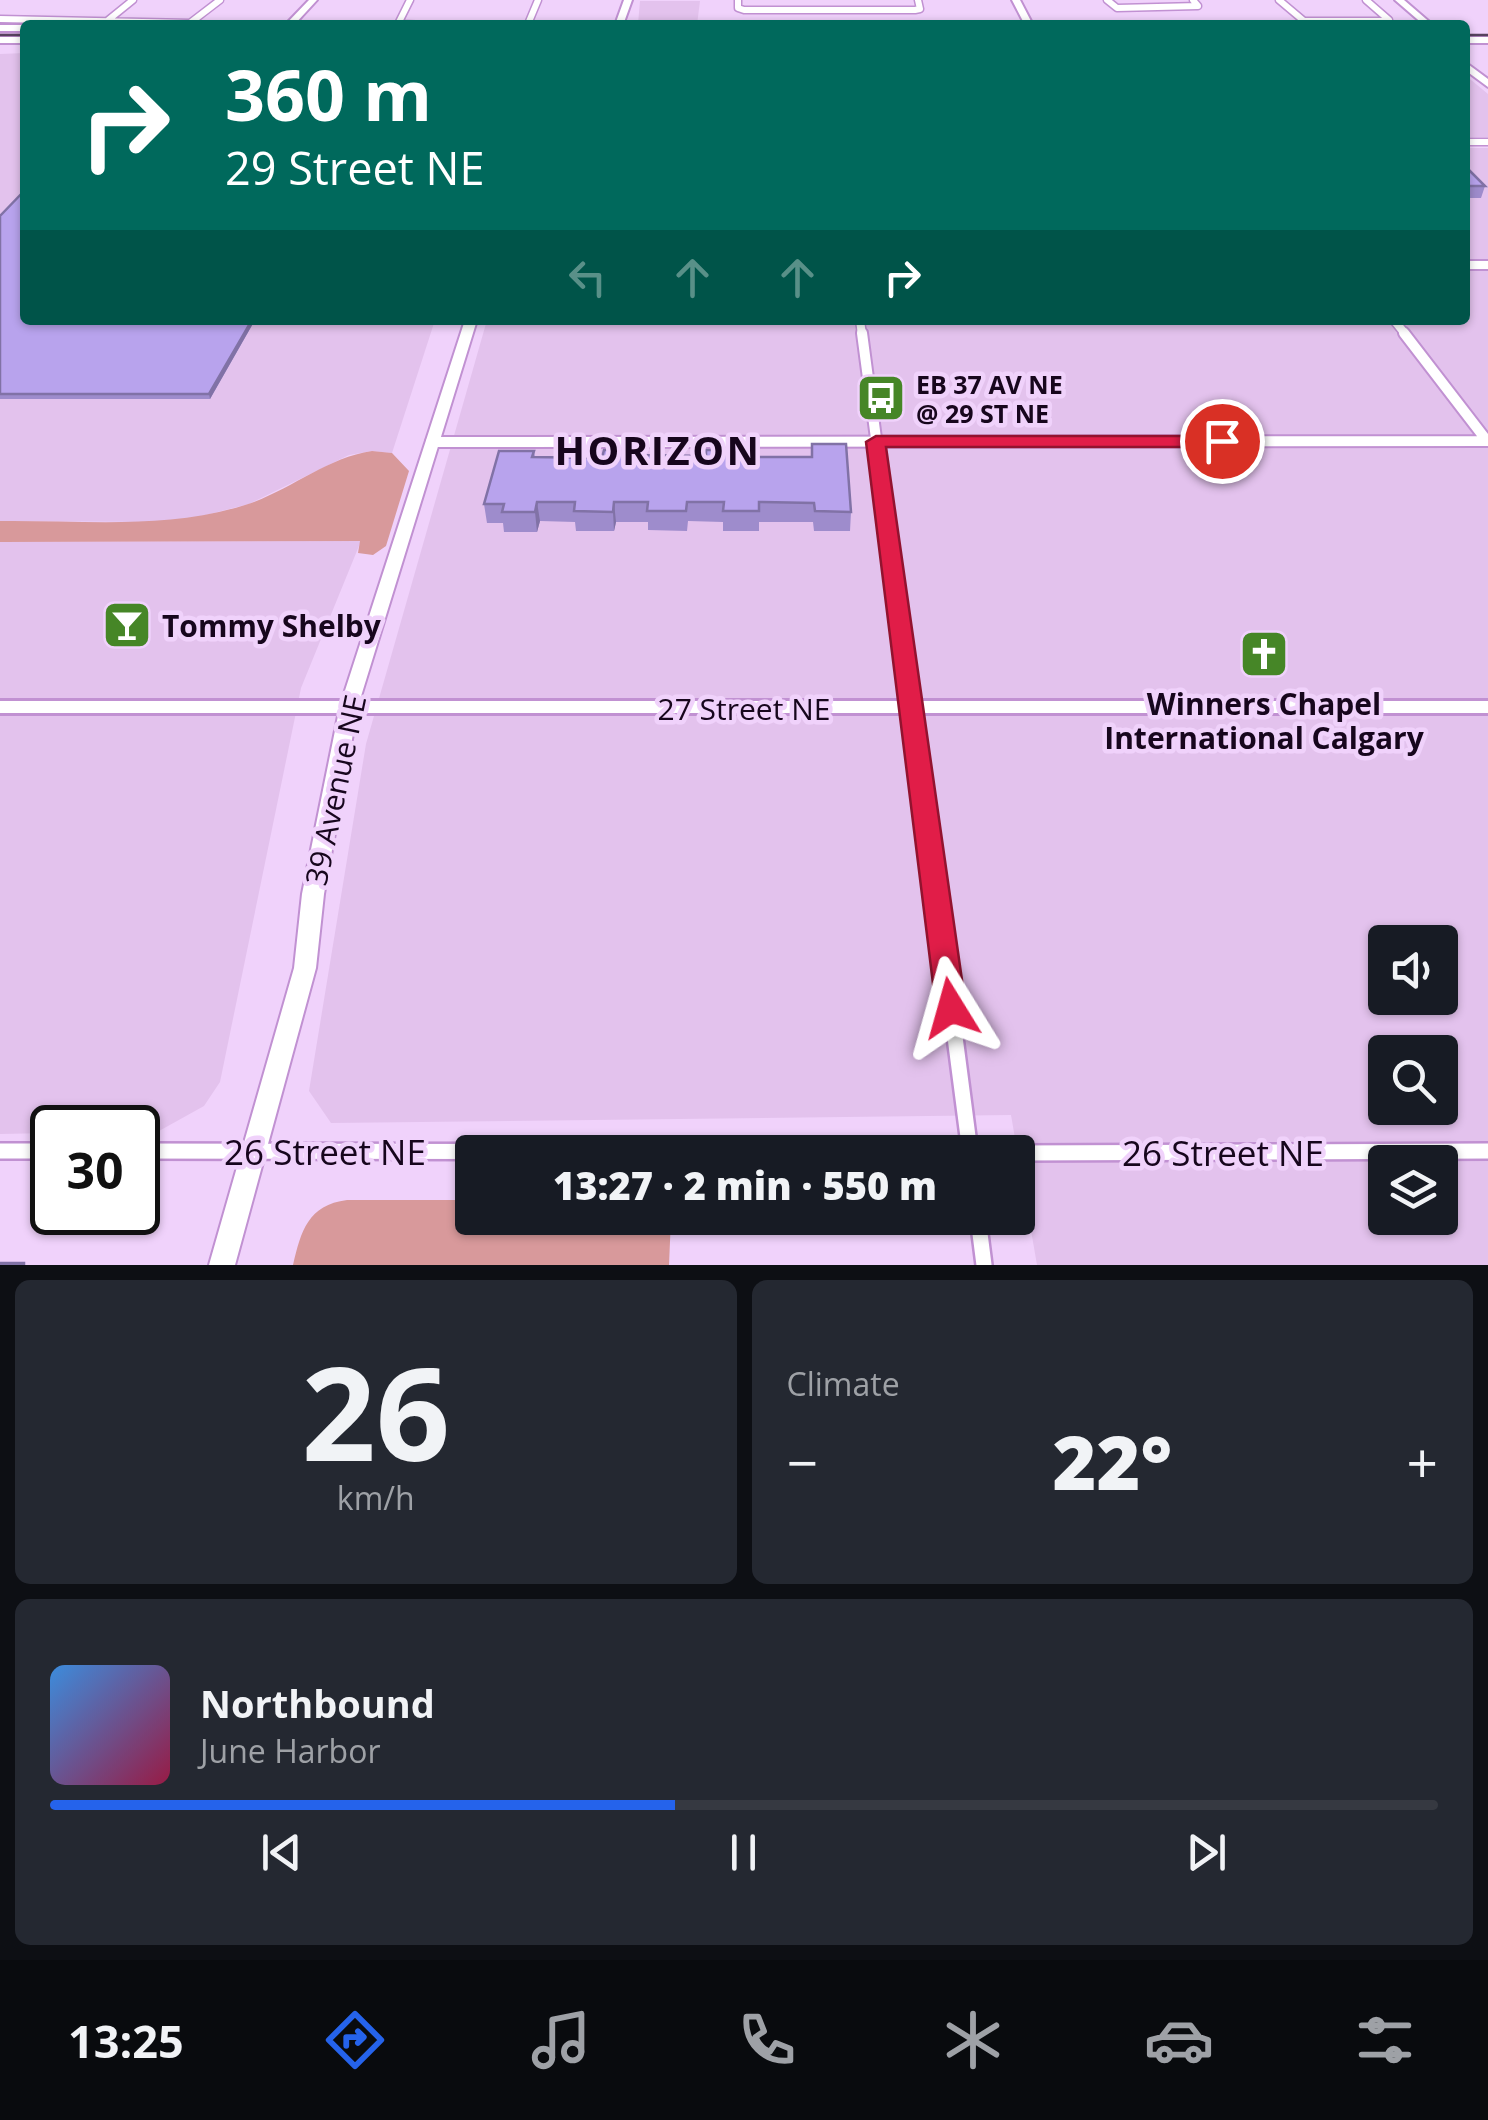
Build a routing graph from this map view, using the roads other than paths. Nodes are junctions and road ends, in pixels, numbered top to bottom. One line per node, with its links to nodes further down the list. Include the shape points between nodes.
1 (133, 0): 13 (street)
2 (220, 0): 14 (street)
3 (738, 0): 4 (street, via 744,10 916,10)
4 (918, 0)
5 (1107, 0): 6 (street, via 1117,8 1198,6)
6 (1193, 0)
7 (1279, 0): 15 (street)
8 (1366, 0): 16 (street)
9 (1388, 0): 17 (street)
10 (1398, 0): 18 (street)
11 (0, 19): 12 (street)
12 (54, 20)
13 (108, 20)
14 (195, 20)
15 (1303, 20)
16 (1389, 20)
17 (1406, 20)
18 (1420, 20)
19 (1470, 50): 20 (street)
20 (1488, 72)
21 (469, 325): 25 (street, 39 Avenue NE)
22 (861, 325): 26 (street)
23 (1398, 325): 24 (street)
24 (1488, 441): 26 (street)
25 (431, 442): 26 (street); 27 (street, 39 Avenue NE)
26 (876, 442): 30 (street)
27 (349, 706): 28 (street, 27 Street NE); 30 (street, 27 Street NE); 32 (street, 39 Avenue NE, via 305,968)
28 (0, 707)
29 (1488, 707): 30 (street, 27 Street NE)
30 (911, 708): 31 (street)
31 (968, 1135)
32 (256, 1150): 35 (street, 26 Street NE); 36 (street, 26 Street NE); 40 (street, 39 Avenue NE)
33 (0, 1151): 34 (street)
34 (30, 1151)
35 (160, 1151)
36 (455, 1151)
37 (1488, 1151): 38 (street, 26 Street NE)
38 (1035, 1153)
39 (980, 1235): 41 (street)
40 (222, 1265)
41 (984, 1265)

